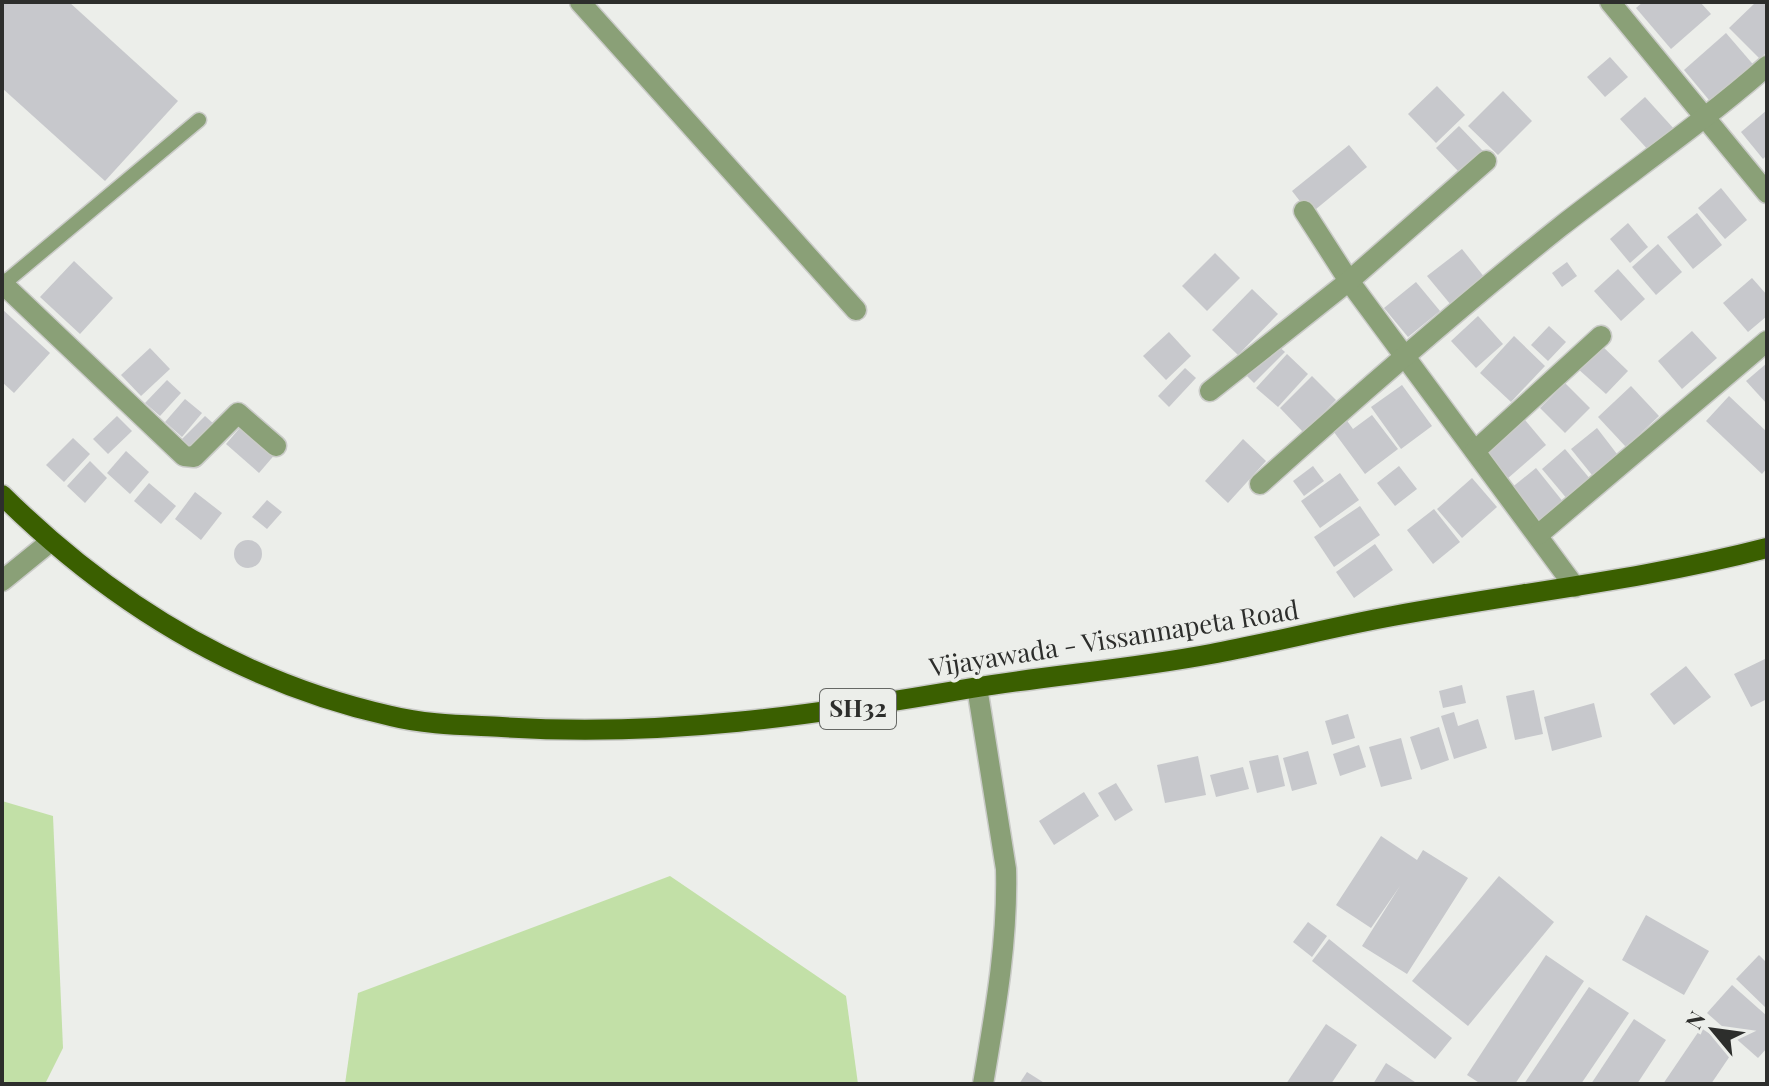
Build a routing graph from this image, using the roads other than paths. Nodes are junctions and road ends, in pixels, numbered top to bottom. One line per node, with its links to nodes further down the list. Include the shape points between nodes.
1 (580, 2): 11 (street)
2 (1610, 2): 4 (street)
3 (1767, 66): 4 (street)
4 (1708, 118): 7 (street); 14 (street, via 1562,226)
5 (199, 120): 10 (lane)
6 (1486, 161): 9 (street)
7 (1767, 193)
8 (1304, 211): 9 (street)
9 (1349, 281): 14 (street); 15 (street)
10 (2, 284): 16 (street, via 184,456 194,457 238,413)
11 (856, 310)
12 (1601, 336): 17 (street)
13 (1767, 341): 20 (street)
14 (1403, 356): 17 (street); 18 (street)
15 (1210, 391)
16 (276, 446)
17 (1475, 451): 20 (street)
18 (1260, 484)
19 (2, 495): 21 (main road, Vijayawada - Vissannapeta Road / SH32)
20 (1538, 535): 24 (street)
21 (50, 542): 23 (street); 25 (main road, Vijayawada - Vissannapeta Road / SH32, via 133,605 234,664 315,698 398,718 640,732 769,721)
22 (1767, 548): 24 (main road, Vijayawada - Vissannapeta Road / SH32)
23 (2, 581)
24 (1575, 587): 25 (main road, Vijayawada - Vissannapeta Road / SH32, via 1393,616 1210,654)
25 (977, 687): 26 (street, via 1006,869 998,1000)
26 (983, 1084)

